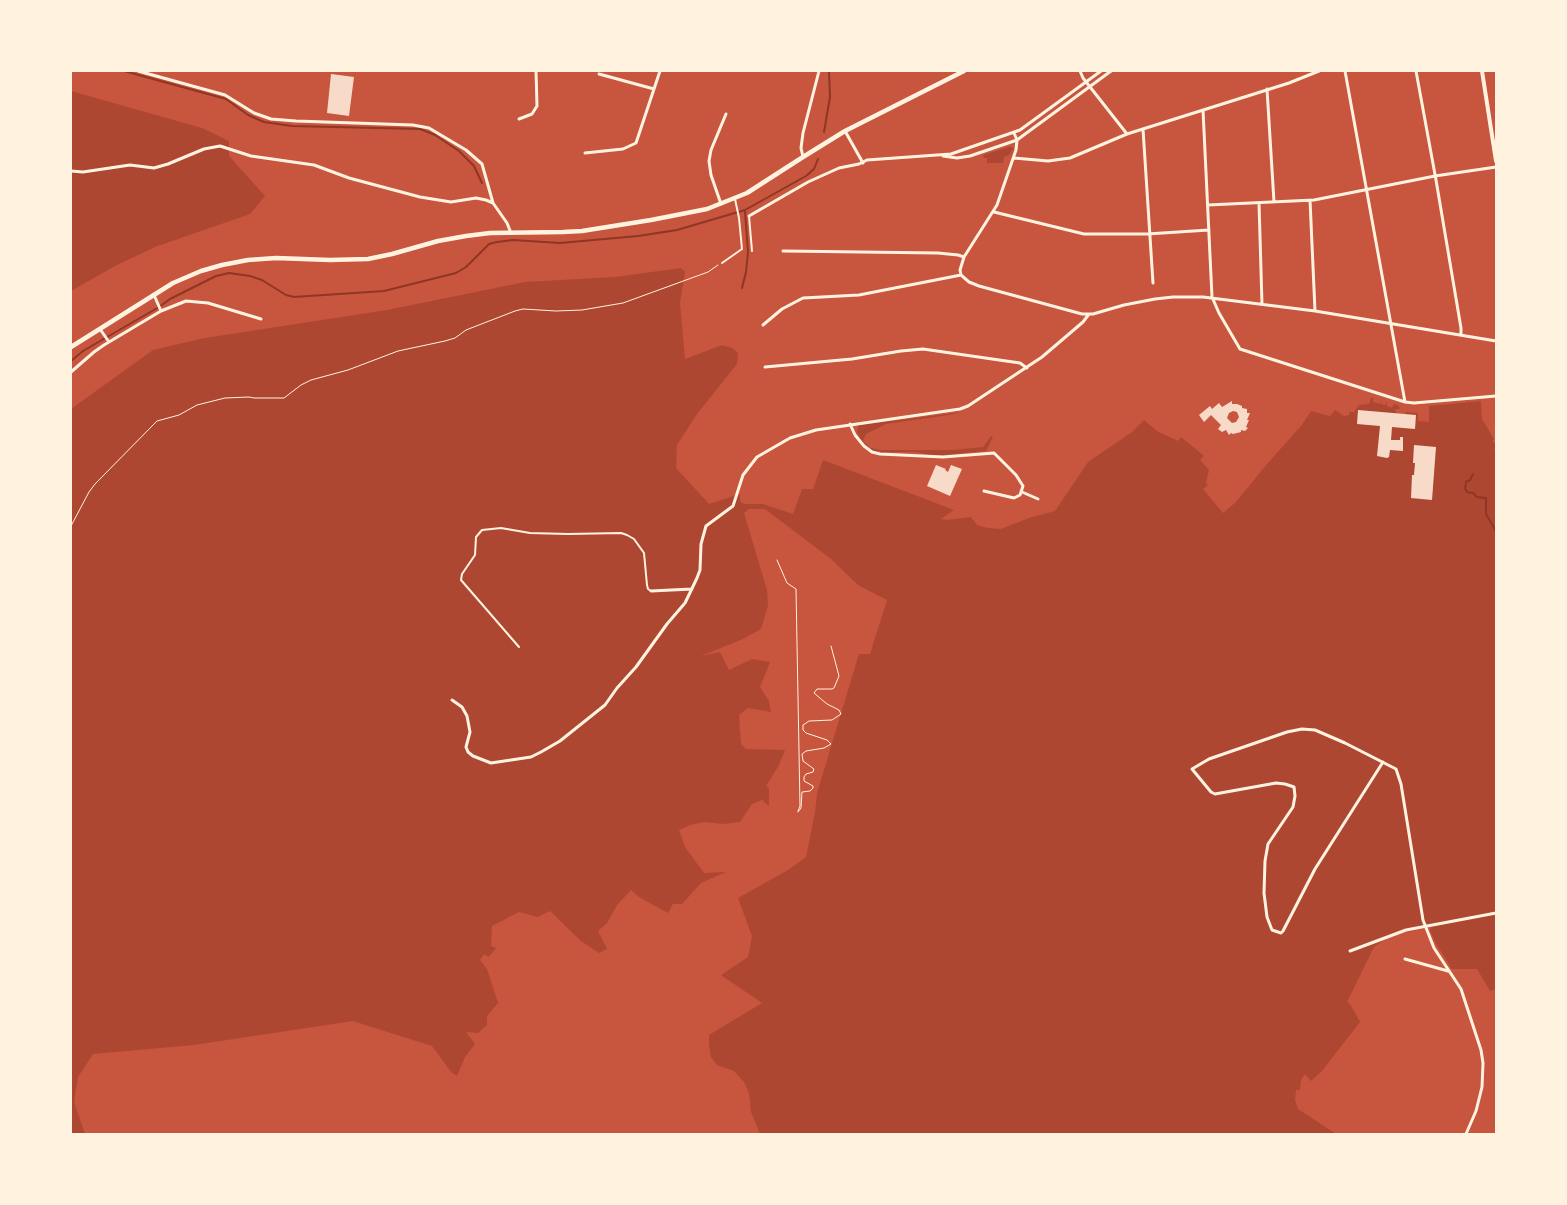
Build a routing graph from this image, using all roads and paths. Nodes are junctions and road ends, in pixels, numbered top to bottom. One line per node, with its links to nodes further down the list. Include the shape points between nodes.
1 (138, 71): 39 (street, via 225,95 254,114 271,119 429,128 480,161)
2 (536, 71): 20 (street, via 537,106 532,114)
3 (660, 71): 16 (street)
4 (819, 71): 28 (street, via 803,133)
5 (964, 71): 22 (main road)
6 (1080, 71): 14 (street)
7 (1101, 71): 14 (street)
8 (1111, 71): 15 (street)
9 (1320, 71): 17 (street)
10 (1345, 71): 35 (street)
11 (1416, 71): 34 (street)
12 (1482, 71): 30 (street)
13 (599, 74): 16 (street)
14 (1086, 81): 15 (street); 23 (street)
15 (1090, 86): 24 (street); 25 (street)
16 (654, 88): 26 (street, via 636,143 622,149)
17 (1267, 89): 18 (street); 38 (street)
18 (1202, 110): 21 (street); 42 (street)
19 (726, 114): 41 (street, via 709,161)
20 (519, 119)
21 (1143, 129): 24 (street); 47 (street)
22 (844, 131): 28 (main road); 31 (street)
23 (1014, 133): 25 (street); 27 (street)
24 (1127, 134): 29 (street, via 1063,159)
25 (1017, 140): 27 (street, via 970,156); 29 (street)
26 (586, 153)
27 (942, 155): 31 (street, via 867,160)
28 (802, 156): 36 (main road)
29 (1014, 158): 43 (street)
30 (1496, 161)
31 (863, 163): 44 (street, via 838,168)
32 (1496, 167): 34 (street)
33 (71, 171): 39 (street, via 130,165 162,166 220,146 251,156 314,164 341,176 420,197 451,202 476,198)
34 (1435, 176): 35 (street); 64 (street)
35 (1365, 189): 37 (street); 61 (street)
36 (735, 199): 41 (main road); 51 (lane, via 742,248)
37 (1310, 200): 38 (street); 58 (street)
38 (1274, 202): 40 (street)
39 (493, 203): 46 (street, via 508,223)
40 (1259, 203): 42 (street); 56 (street)
41 (721, 205): 46 (main road, via 590,229)
42 (1208, 205): 45 (street)
43 (994, 212): 47 (street, via 1084,234); 50 (street)
44 (749, 216): 49 (lane)
45 (1209, 230): 47 (street); 55 (street)
46 (511, 233): 54 (main road, via 450,238 356,260 248,260 201,271)
47 (1150, 234): 53 (street)
48 (783, 251): 50 (street, via 938,254)
49 (752, 252)
50 (964, 258): 52 (street)
51 (722, 263): 77 (path, via 708,272 624,303 582,310 515,312 466,330 445,342 398,352 311,380 284,398 225,398 197,405 158,421 95,484)
52 (961, 275): 59 (street, via 979,286); 62 (street, via 859,295 804,298 782,309)
53 (1153, 283)
54 (154, 294): 57 (street); 63 (main road)
55 (1212, 297): 56 (street); 59 (street, via 1133,302); 72 (street, via 1242,351)
56 (1262, 304): 58 (street)
57 (161, 309): 60 (street, via 194,301); 65 (street)
58 (1315, 312): 61 (street)
59 (1089, 314): 69 (street, via 1063,340)
60 (261, 319)
61 (1390, 324): 64 (street); 72 (street)
62 (764, 325)
63 (100, 329): 65 (street); 67 (main road)
64 (1460, 335): 66 (street)
65 (108, 341): 70 (street)
66 (1496, 341)
67 (71, 347)
68 (765, 367): 69 (street, via 924,349 1020,363)
69 (1027, 368): 73 (street, via 964,408)
70 (71, 372)
71 (1496, 396): 72 (street)
72 (1405, 402)
73 (850, 424): 75 (street, via 864,446 880,454 943,457 994,453 1022,482); 79 (street, via 799,435 753,461 743,475 733,506 706,526 701,544 700,570)
74 (984, 491): 75 (street, via 1012,498)
75 (1022, 492): 76 (street)
76 (1038, 499)
77 (71, 526)
78 (777, 560): 81 (path, via 786,583 796,589 798,812 802,792 813,788 804,781 804,777 814,769 803,761 802,754 830,744 806,733 803,725 809,721 832,720 841,714 814,693 817,689 834,688 838,676)
79 (692, 588): 80 (street); 83 (street, via 686,603 605,705 560,741 531,757 491,763 468,752 468,716)
80 (651, 591): 82 (lane, via 647,585 644,553 627,534 530,533 501,528 482,530 476,537 475,555 461,580)
81 (831, 646)
82 (519, 647)
83 (452, 700)
84 (1383, 762): 84 (street, via 1315,869 1283,931 1275,932 1268,922 1264,900 1265,862 1268,844 1293,807 1294,787 1276,783 1215,794 1192,770 1209,759 1302,729 1320,732); 86 (street, via 1396,769 1400,778)
85 (1496, 913): 86 (street)
86 (1425, 926): 87 (street); 89 (street)
87 (1350, 951)
88 (1405, 959): 89 (street)
89 (1449, 971): 90 (street, via 1461,989 1483,1063 1482,1087)
90 (1466, 1134)

